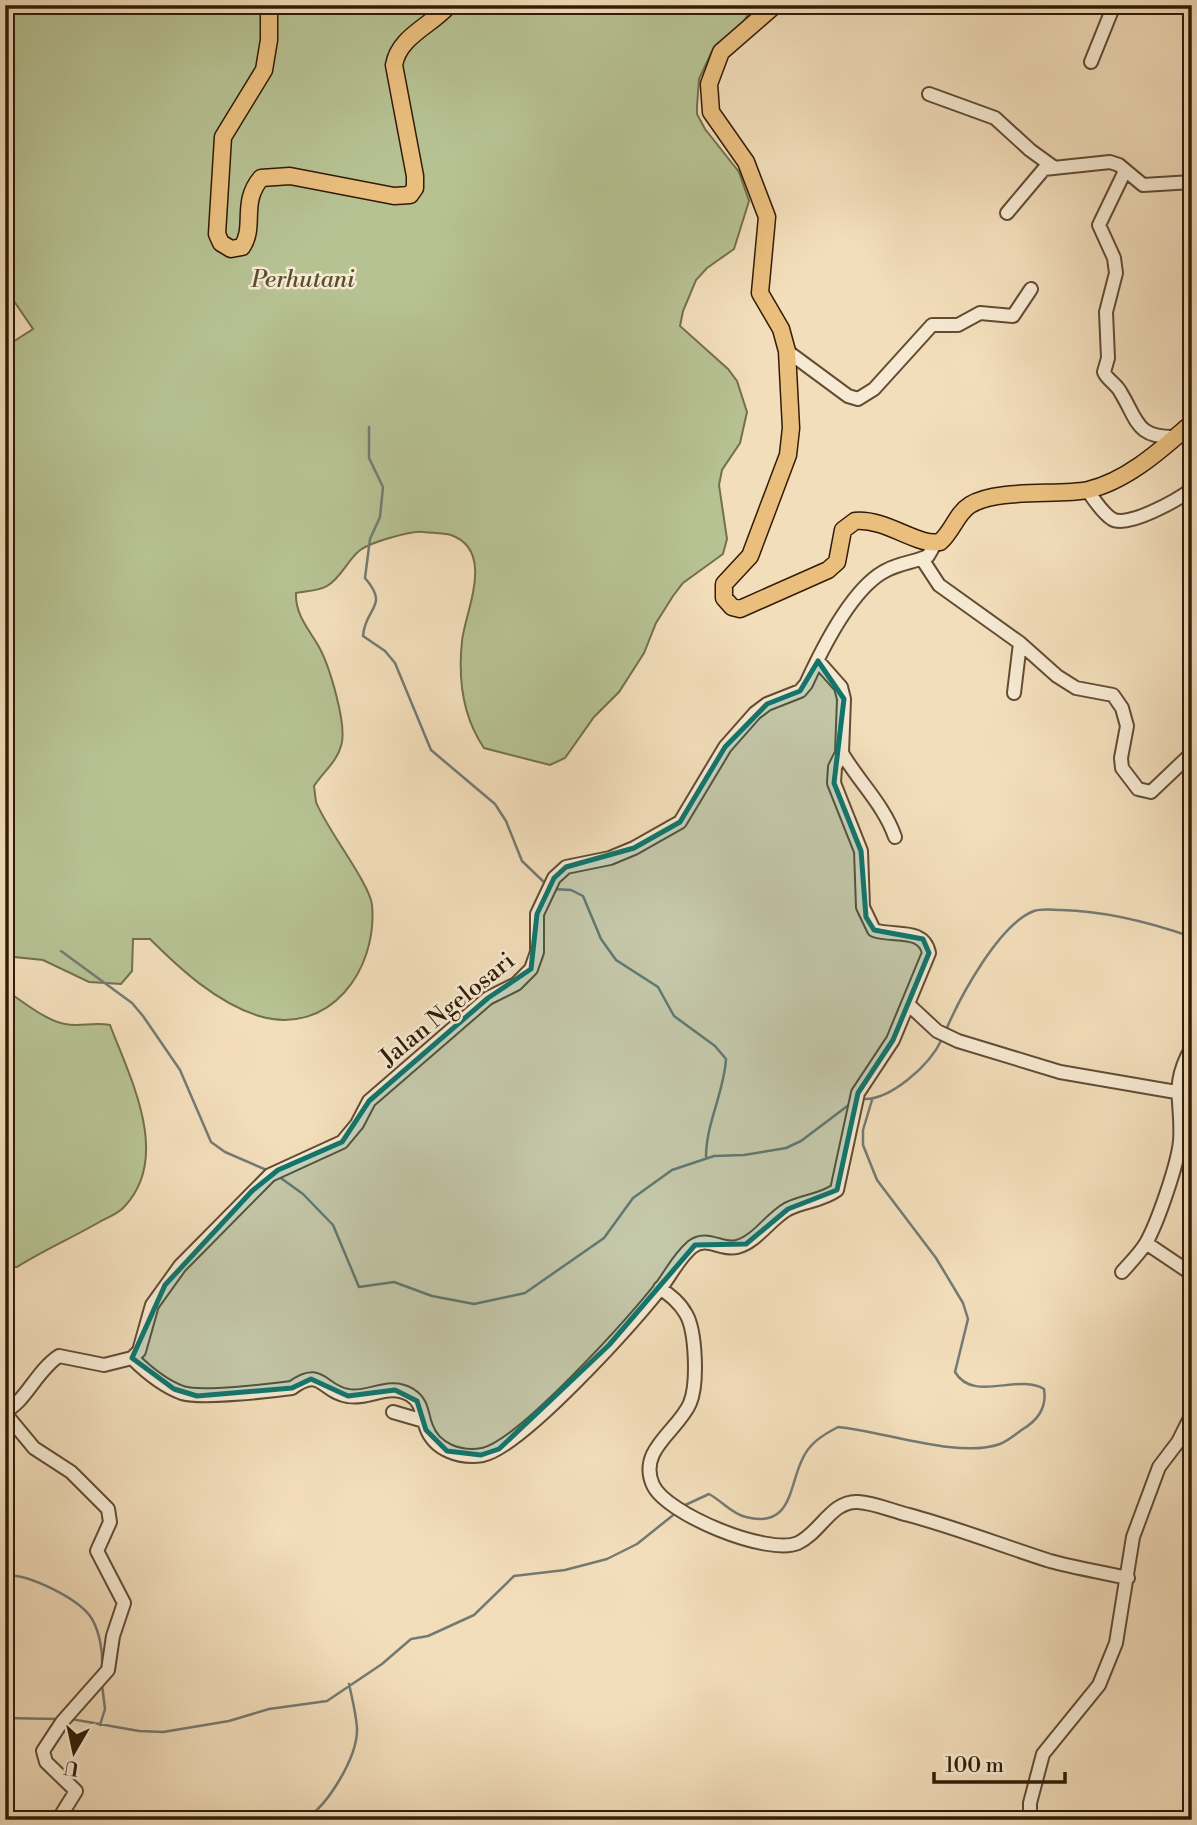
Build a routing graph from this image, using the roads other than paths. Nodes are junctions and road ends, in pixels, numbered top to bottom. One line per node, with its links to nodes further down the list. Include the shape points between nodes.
1 (269, 5): 2 (main road, via 264,70 223,137 217,234 231,249 242,247 246,239 249,198 261,178 290,176 410,195 415,176 394,65 401,45)
2 (449, 5)
3 (775, 5): 12 (main road, via 722,52 713,68 708,101 746,162 761,199 767,238 760,293 781,329)
4 (1114, 5): 5 (street)
5 (1091, 62)
6 (929, 94): 7 (street, via 995,118)
7 (1052, 166): 8 (street, via 1110,162); 10 (street, via 1041,172)
8 (1125, 171): 9 (street, via 1143,185); 14 (street, via 1099,225 1116,273 1106,312 1108,358 1104,372 1142,428 1160,437)
9 (1192, 182)
10 (1007, 212)
11 (1031, 289): 12 (street, via 1013,316 983,313 958,325 932,325 874,389 858,399)
12 (787, 351): 17 (main road, via 788,455 750,556 724,584 726,601 740,609 828,569 837,562 843,530 855,521 882,523)
13 (1192, 423): 14 (main road)
14 (1176, 437): 16 (main road, via 1113,481)
15 (1192, 489): 16 (street, via 1160,509 1117,521)
16 (1087, 490): 17 (main road, via 1035,492 972,504 947,537)
17 (935, 544): 18 (street)
18 (922, 559): 19 (street, via 939,585); 20 (street, Jalan Ngelosari, via 885,570 874,579 836,626)
19 (1020, 642): 21 (street); 23 (street, via 1076,688 1113,695 1127,726 1122,768 1138,789 1151,792 1162,786)
20 (817, 661): 22 (street, via 841,687 845,699); 32 (street, Jalan Ngelosari, via 800,691 767,704 725,747 680,822 610,858 566,867 554,878 537,914 535,961 524,976 488,998 384,1087 342,1142 274,1172 165,1285 152,1305 139,1351)
21 (1014, 693)
22 (842, 752): 24 (street, via 859,783 887,814); 25 (street, via 834,783 861,852 863,907 870,926 880,932 915,935 928,946 929,961)
23 (1192, 753)
24 (895, 837)
25 (909, 1004): 27 (street, via 937,1031 958,1041 1060,1072); 31 (street, via 893,1040 856,1099 837,1190 788,1209 746,1244 727,1249 709,1243 695,1245)
26 (1192, 1047): 27 (street, via 1179,1072)
27 (1176, 1092): 28 (street, via 1178,1155)
28 (1146, 1243): 29 (street); 30 (street)
29 (1122, 1272)
30 (1192, 1275)
31 (660, 1288): 36 (street, via 568,1387 499,1449 458,1455 435,1441); 37 (street, via 688,1317 694,1360 690,1404 650,1461 649,1478 656,1493 669,1503 757,1544 782,1546 809,1537 839,1506 855,1501 955,1527 1052,1561)
32 (132, 1358): 33 (street, via 104,1365 59,1356 37,1373 12,1409); 36 (street, via 174,1389 197,1396 292,1388 304,1379 322,1381 348,1396 395,1390 417,1401)
33 (5, 1412): 38 (street, via 34,1448 71,1472 110,1513 98,1555 124,1603 110,1663 43,1751 46,1762 76,1791)
34 (393, 1412): 36 (street)
35 (1192, 1414): 37 (street, via 1159,1467 1133,1537)
36 (424, 1421)
37 (1128, 1578): 39 (street, via 1116,1643 1099,1685 1044,1754 1030,1802)
38 (58, 1820)
39 (1030, 1820)

